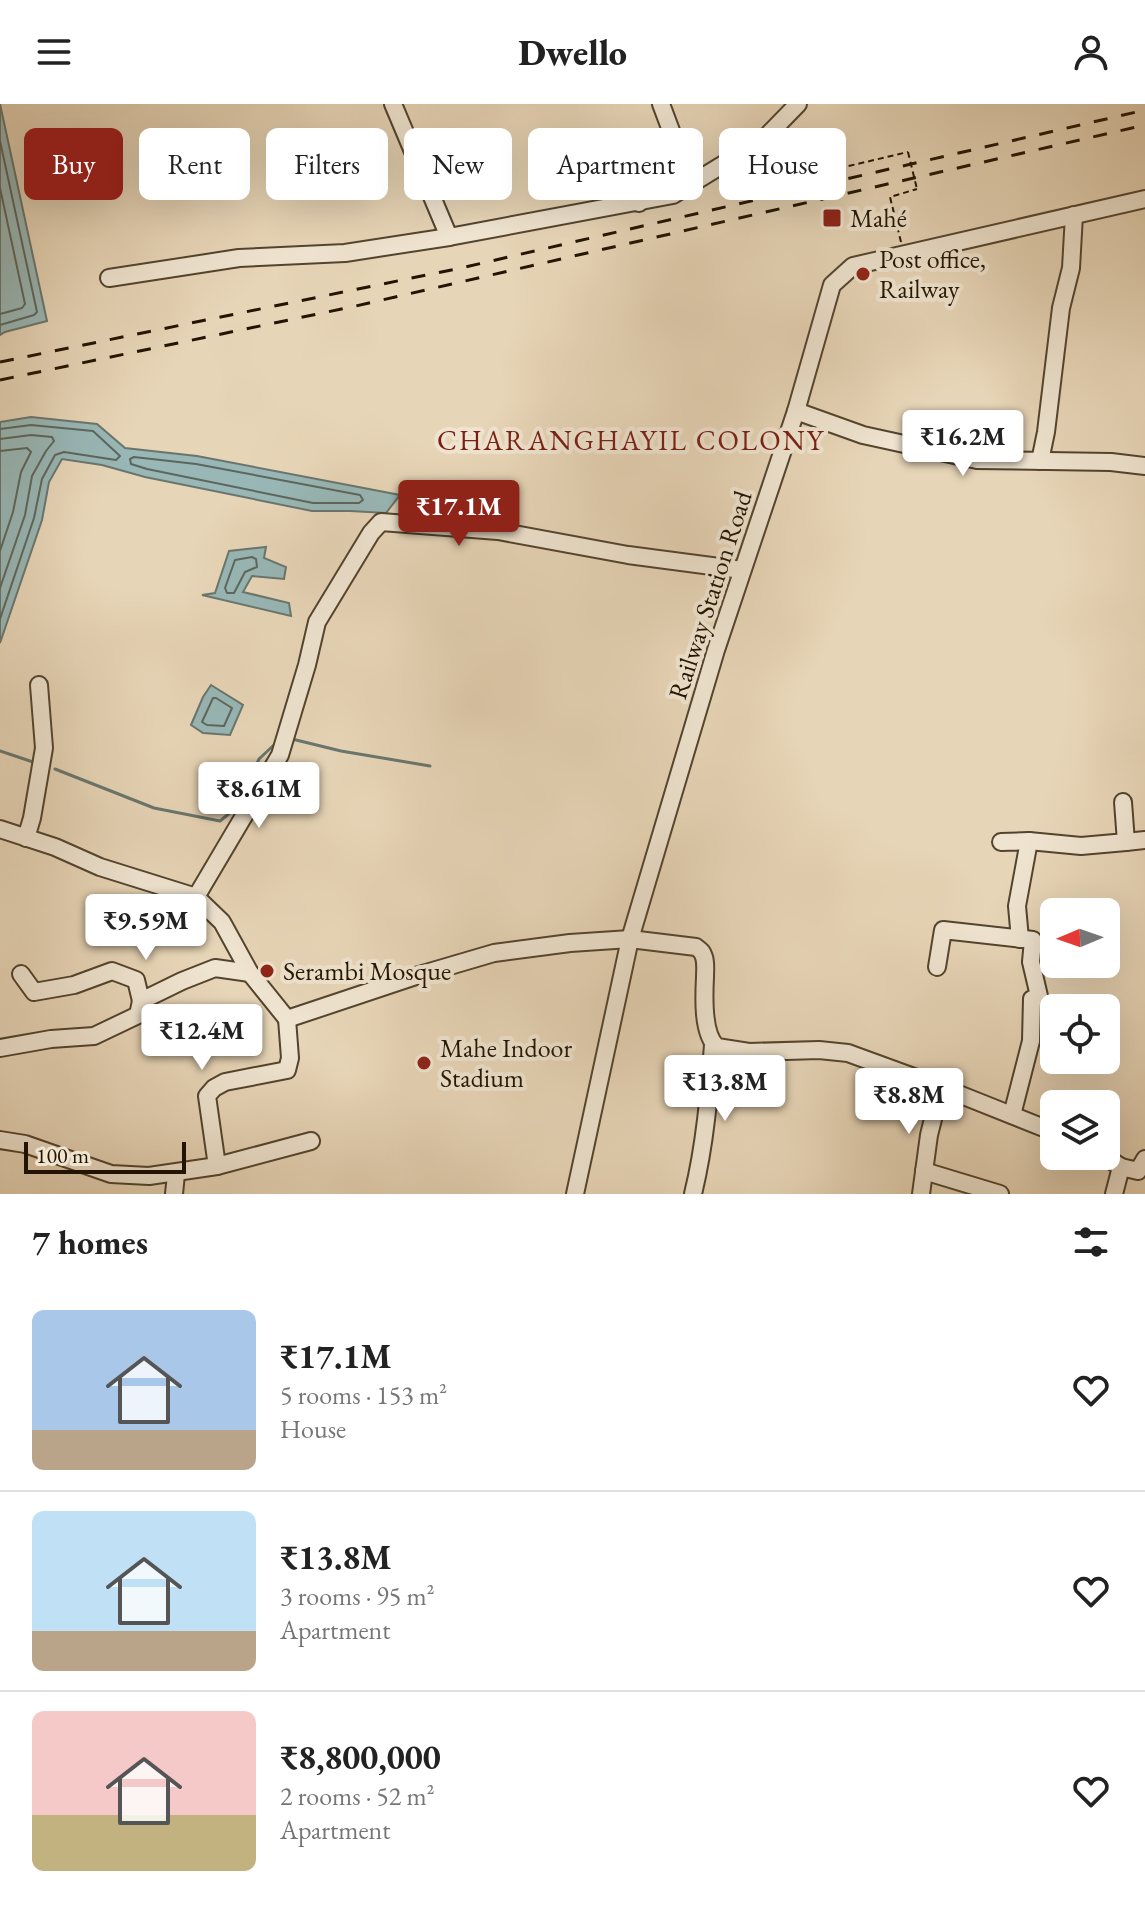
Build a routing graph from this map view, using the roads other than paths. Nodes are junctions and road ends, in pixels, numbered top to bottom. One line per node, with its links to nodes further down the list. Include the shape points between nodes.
1 (393, 104): 11 (street)
2 (661, 104): 4 (street)
3 (798, 104): 5 (street, via 763,140)
4 (670, 128)
5 (703, 177)
6 (1145, 199): 10 (street, Railway Station Road)
7 (636, 200): 9 (street)
8 (652, 200): 9 (street)
9 (639, 203): 11 (street)
10 (1074, 215): 13 (street, Railway Station Road, via 853,266 832,285); 14 (street, via 1071,268)
11 (449, 237): 12 (street, via 345,253 239,258)
12 (109, 278)
13 (796, 411): 14 (street, via 863,435 977,460); 16 (street, Railway Station Road)
14 (1040, 461): 15 (street)
15 (1145, 466)
16 (742, 570): 25 (street, via 498,531 381,522 317,622 280,755); 26 (street, Railway Station Road)
17 (39, 685): 20 (street, via 44,748)
18 (1123, 802): 24 (street)
19 (0, 829): 20 (street)
20 (26, 838): 25 (street)
21 (1145, 840): 24 (street)
22 (1029, 841): 23 (street); 24 (street, via 1081,846); 27 (street, via 1017,906)
23 (1001, 842)
24 (1126, 842)
25 (196, 897): 29 (street, via 222,922)
26 (630, 939): 32 (street, via 494,953); 33 (street, via 696,947 703,953 707,1027); 46 (street, Railway Station Road)
27 (1020, 939): 28 (street, via 943,930); 36 (street, via 1033,940 1031,962 1039,996 1032,999 1031,1041)
28 (937, 967)
29 (250, 973): 31 (street, via 215,968); 32 (street)
30 (21, 974): 31 (street, via 34,992 112,971 136,980)
31 (141, 1001): 34 (street, via 138,1015 94,1036)
32 (287, 1019): 41 (street, via 287,1070 225,1082 207,1096)
33 (713, 1045): 35 (street, via 749,1052 848,1053); 47 (street)
34 (0, 1048)
35 (941, 1087): 36 (street); 43 (street)
36 (1012, 1115): 37 (street)
37 (1040, 1126)
38 (0, 1140): 44 (street, via 111,1174)
39 (311, 1141): 41 (street)
40 (1145, 1159): 42 (street, via 1138,1171)
41 (217, 1166): 44 (street)
42 (1121, 1167): 50 (street)
43 (924, 1171): 48 (street); 49 (street)
44 (176, 1174): 45 (street)
45 (174, 1194)
46 (575, 1194)
47 (693, 1194)
48 (921, 1194)
49 (1000, 1194)
50 (1114, 1194)

